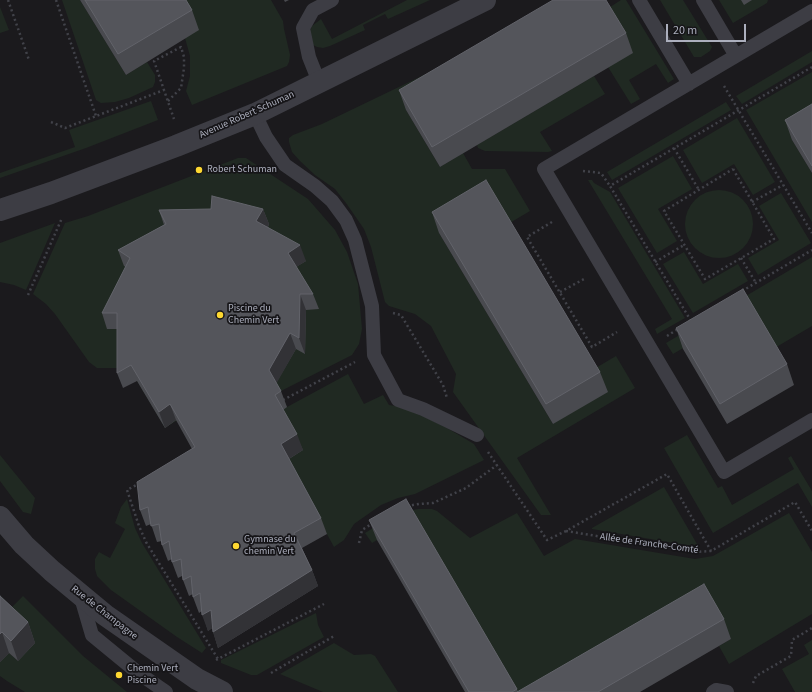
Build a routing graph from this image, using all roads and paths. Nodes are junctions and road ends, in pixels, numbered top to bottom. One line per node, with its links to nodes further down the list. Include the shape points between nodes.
1 (8, 0): 9 (path)
2 (56, 0): 18 (path)
3 (332, 0): 12 (lane, via 313,10 303,28 309,56)
4 (485, 0): 12 (street, Avenue Robert Schuman)
5 (639, 0): 13 (lane)
6 (703, 0): 8 (lane)
7 (812, 12): 8 (lane)
8 (736, 56): 11 (lane)
9 (29, 60)
10 (812, 67): 16 (path)
11 (714, 69): 13 (lane); 16 (path)
12 (319, 82): 17 (street, Avenue Robert Schuman)
13 (689, 84): 22 (lane)
14 (164, 90): 15 (path); 15 (path, via 154,62 181,47 184,57 181,88); 18 (path)
15 (168, 101): 19 (path)
16 (739, 110): 21 (path); 23 (path)
17 (255, 114): 27 (street, Avenue Robert Schuman, via 176,146); 45 (lane, via 266,137 285,165 332,201 346,220 361,260 372,306)
18 (96, 116): 20 (path, via 65,128)
19 (174, 119)
20 (51, 122)
21 (674, 148): 24 (path); 25 (path)
22 (566, 156): 24 (path, via 575,170 601,173); 28 (lane, via 544,169)
23 (783, 184): 26 (path); 30 (path)
24 (610, 186): 34 (path)
25 (699, 190): 26 (path, via 733,170); 31 (path, via 664,210)
26 (752, 202): 33 (path, via 774,239)
27 (0, 210)
28 (570, 212): 35 (lane); 37 (path, via 527,237)
29 (62, 218): 39 (path)
30 (812, 233)
31 (684, 245): 33 (path, via 705,279); 34 (path)
32 (812, 250): 36 (path)
33 (741, 258): 36 (path)
34 (655, 262): 41 (path, via 691,322)
35 (603, 268): 37 (path); 42 (lane)
36 (756, 283): 38 (path)
37 (560, 292): 42 (path, via 592,347)
38 (736, 294)
39 (28, 295)
40 (401, 315): 46 (path)
41 (697, 318)
42 (635, 322): 44 (lane)
43 (679, 328): 44 (path)
44 (649, 346): 48 (lane, via 724,472)
45 (374, 355): 47 (path, via 357,361); 49 (lane, via 398,400)
46 (443, 385)
47 (283, 400)
48 (812, 420)
49 (477, 435)
50 (140, 482): 62 (path, via 127,490 146,542)
51 (402, 508): 54 (path, via 433,503 466,488 497,465 547,540)
52 (0, 517): 58 (street, Rue de Champagne, via 24,545)
53 (374, 522): 56 (path, via 362,530)
54 (566, 531): 57 (path, Allée de Franche-Comté, via 695,552); 57 (path, via 667,474)
55 (812, 531): 57 (path, Allée de Franche-Comté, via 795,502)
56 (359, 543)
57 (711, 551)
58 (80, 594): 66 (lane, via 92,635); 67 (street, Rue de Champagne, via 104,615 148,646 197,679)
59 (324, 604): 62 (path)
60 (812, 628): 65 (path, via 792,640 792,656 756,676)
61 (334, 636): 64 (path)
62 (218, 659): 63 (path)
63 (214, 661)
64 (270, 673)
65 (753, 683)
66 (166, 692)
67 (222, 692)
68 (713, 692): 69 (lane)
69 (727, 692)

